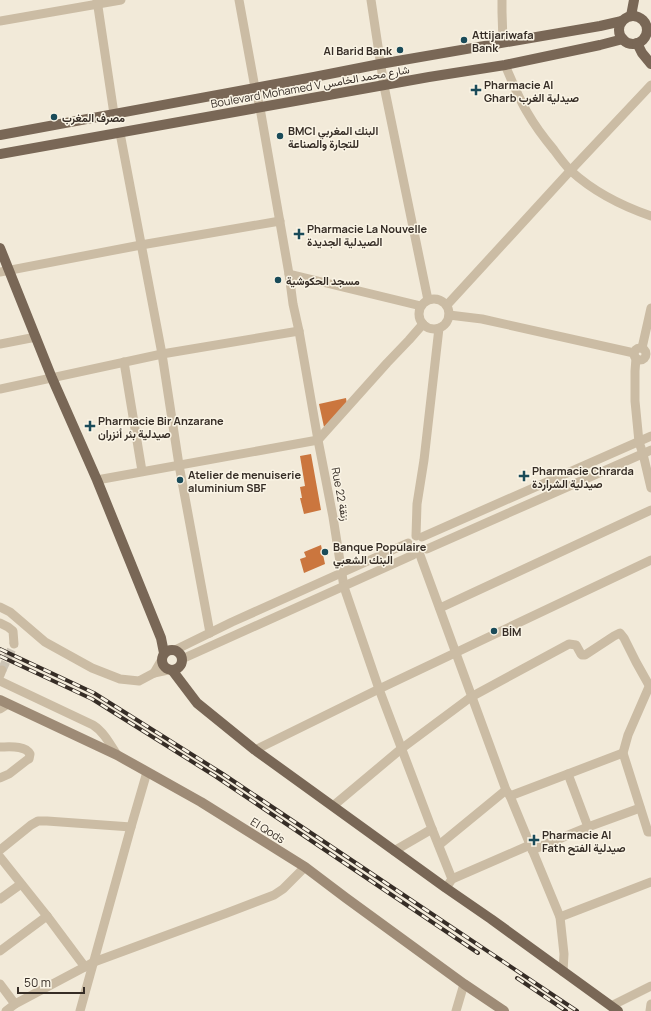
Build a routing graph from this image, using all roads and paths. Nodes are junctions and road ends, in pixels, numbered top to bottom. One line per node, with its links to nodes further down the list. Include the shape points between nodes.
1 (121, 0): 6 (street)
2 (239, 0): 17 (street, Rue 22 زنقة)
3 (370, 0): 12 (street)
4 (502, 0): 10 (street)
5 (634, 0): 7 (main road)
6 (97, 2): 8 (street); 19 (street)
7 (627, 19): 9 (main road, via 620,29); 10 (main road, Boulevard Mohamed V شارع محمد الخامس); 11 (main road, via 640,17 646,24 646,35)
8 (0, 21)
9 (623, 39): 11 (main road); 14 (main road, Boulevard Mohamed V شارع محمد الخامس)
10 (503, 42): 12 (main road, Boulevard Mohamed V شارع محمد الخامس)
11 (637, 43): 13 (main road)
12 (380, 64): 16 (street); 17 (main road, Boulevard Mohamed V شارع محمد الخامس)
13 (651, 64)
14 (505, 65): 16 (main road, Boulevard Mohamed V شارع محمد الخامس); 23 (street, via 517,94 535,126)
15 (651, 85): 23 (street)
16 (384, 86): 18 (main road, Boulevard Mohamed V شارع محمد الخامس); 30 (street)
17 (255, 88): 18 (street, Rue 22 زنقة); 19 (main road, Boulevard Mohamed V شارع محمد الخامس)
18 (260, 108): 20 (main road, Boulevard Mohamed V شارع محمد الخامس); 25 (street, Rue 22 زنقة)
19 (114, 114): 21 (main road, Boulevard Mohamed V شارع محمد الخامس)
20 (120, 133): 22 (main road, Boulevard Mohamed V شارع محمد الخامس); 26 (street)
21 (0, 135)
22 (0, 154)
23 (570, 171): 24 (street, via 612,200); 31 (street)
24 (651, 216)
25 (280, 221): 26 (street); 29 (street, Rue 22 زنقة)
26 (141, 245): 28 (street); 40 (street)
27 (0, 248): 28 (main road)
28 (4, 272): 38 (main road)
29 (289, 274): 32 (street); 37 (street, Rue 22 زنقة)
30 (428, 300): 31 (street, via 439,299); 32 (street)
31 (447, 305): 34 (street)
32 (421, 306): 35 (street, via 419,316)
33 (651, 308): 41 (street)
34 (449, 315): 36 (street, via 446,323); 42 (street, via 482,319)
35 (423, 324): 36 (street, via 430,329); 47 (street)
36 (439, 328): 55 (street, via 417,504)
37 (299, 331): 40 (street); 47 (street, Rue 22 زنقة)
38 (36, 337): 39 (street); 44 (main road)
39 (0, 344)
40 (162, 354): 43 (street); 50 (street)
41 (647, 355): 42 (street, via 637,348)
42 (635, 356): 48 (street, via 635,401)
43 (124, 362): 44 (street); 51 (street)
44 (52, 378): 45 (street); 52 (main road)
45 (0, 389)
46 (651, 436): 48 (street)
47 (318, 440): 50 (street); 60 (street, Rue 22 زنقة)
48 (639, 442): 49 (street); 55 (street)
49 (647, 452): 53 (street); 57 (street)
50 (180, 465): 51 (street); 65 (street)
51 (142, 471): 52 (street)
52 (97, 480): 67 (main road)
53 (651, 488)
54 (651, 510): 63 (street)
55 (419, 536): 56 (street); 57 (street, via 427,542)
56 (408, 543): 58 (street, via 408,550); 60 (street)
57 (427, 549): 58 (street, via 423,554)
58 (417, 555): 61 (street); 63 (street)
59 (651, 560): 68 (street)
60 (342, 573): 61 (street, Rue 22 زنقة); 65 (street)
61 (344, 587): 69 (street); 73 (street, Rue 22 زنقة)
62 (0, 607): 70 (street, via 10,612 45,642 92,668 120,679 139,681)
63 (440, 608): 68 (street)
64 (0, 623): 66 (street, via 12,631)
65 (210, 633): 67 (street)
66 (14, 644)
67 (168, 653): 69 (main road, via 179,652 181,655); 69 (main road, via 162,664 165,668); 70 (street)
68 (456, 654): 73 (street); 74 (street)
69 (176, 667): 70 (street); 78 (main road, via 185,687 197,703)
70 (154, 673)
71 (0, 681): 80 (street, via 93,725 110,742)
72 (650, 686): 74 (street, via 622,634 619,633 585,655 581,654 576,645 569,644); 79 (street, via 628,735)
73 (379, 689): 77 (street, Rue 22 زنقة); 78 (street)
74 (471, 697): 77 (street); 84 (street)
75 (3, 704): 80 (street, El Qods)
76 (0, 747): 83 (street, via 24,749 30,756 9,774)
77 (401, 749): 85 (street); 89 (street, Rue 22 زنقة)
78 (255, 750): 85 (main road)
79 (623, 753): 82 (street); 86 (street)
80 (117, 755): 81 (street, El Qods)
81 (147, 772): 87 (street); 96 (street, El Qods, via 201,802)
82 (568, 774): 84 (street); 88 (street)
83 (0, 778)
84 (508, 793): 91 (street); 92 (street)
85 (333, 806): 94 (main road)
86 (640, 808): 88 (street); 90 (street)
87 (131, 827): 93 (street, via 38,822); 105 (street)
88 (588, 827): 92 (street)
89 (432, 830): 91 (street, Rue 22 زنقة); 94 (street)
90 (650, 834)
91 (439, 845): 97 (street, Rue 22 زنقة)
92 (531, 848): 97 (street); 103 (street)
93 (0, 850)
94 (394, 851): 100 (main road)
95 (0, 857): 99 (street)
96 (305, 867): 105 (street, via 274,895); 109 (street, El Qods)
97 (452, 879): 100 (street)
98 (651, 882): 103 (street)
99 (22, 884): 101 (street); 102 (street)
100 (446, 888): 107 (main road)
101 (0, 899)
102 (47, 916): 104 (street); 106 (street)
103 (560, 917): 107 (street)
104 (0, 952)
105 (94, 962): 106 (street); 115 (street)
106 (85, 967): 111 (street)
107 (564, 972): 113 (main road)
108 (0, 984): 111 (street)
109 (464, 984): 116 (street); 117 (street, El Qods)
110 (651, 986): 113 (street)
111 (15, 1004): 114 (street)
112 (651, 1004): 118 (street)
113 (614, 1008)
114 (6, 1011)
115 (80, 1011)
116 (456, 1011)
117 (503, 1011)
118 (650, 1011)

